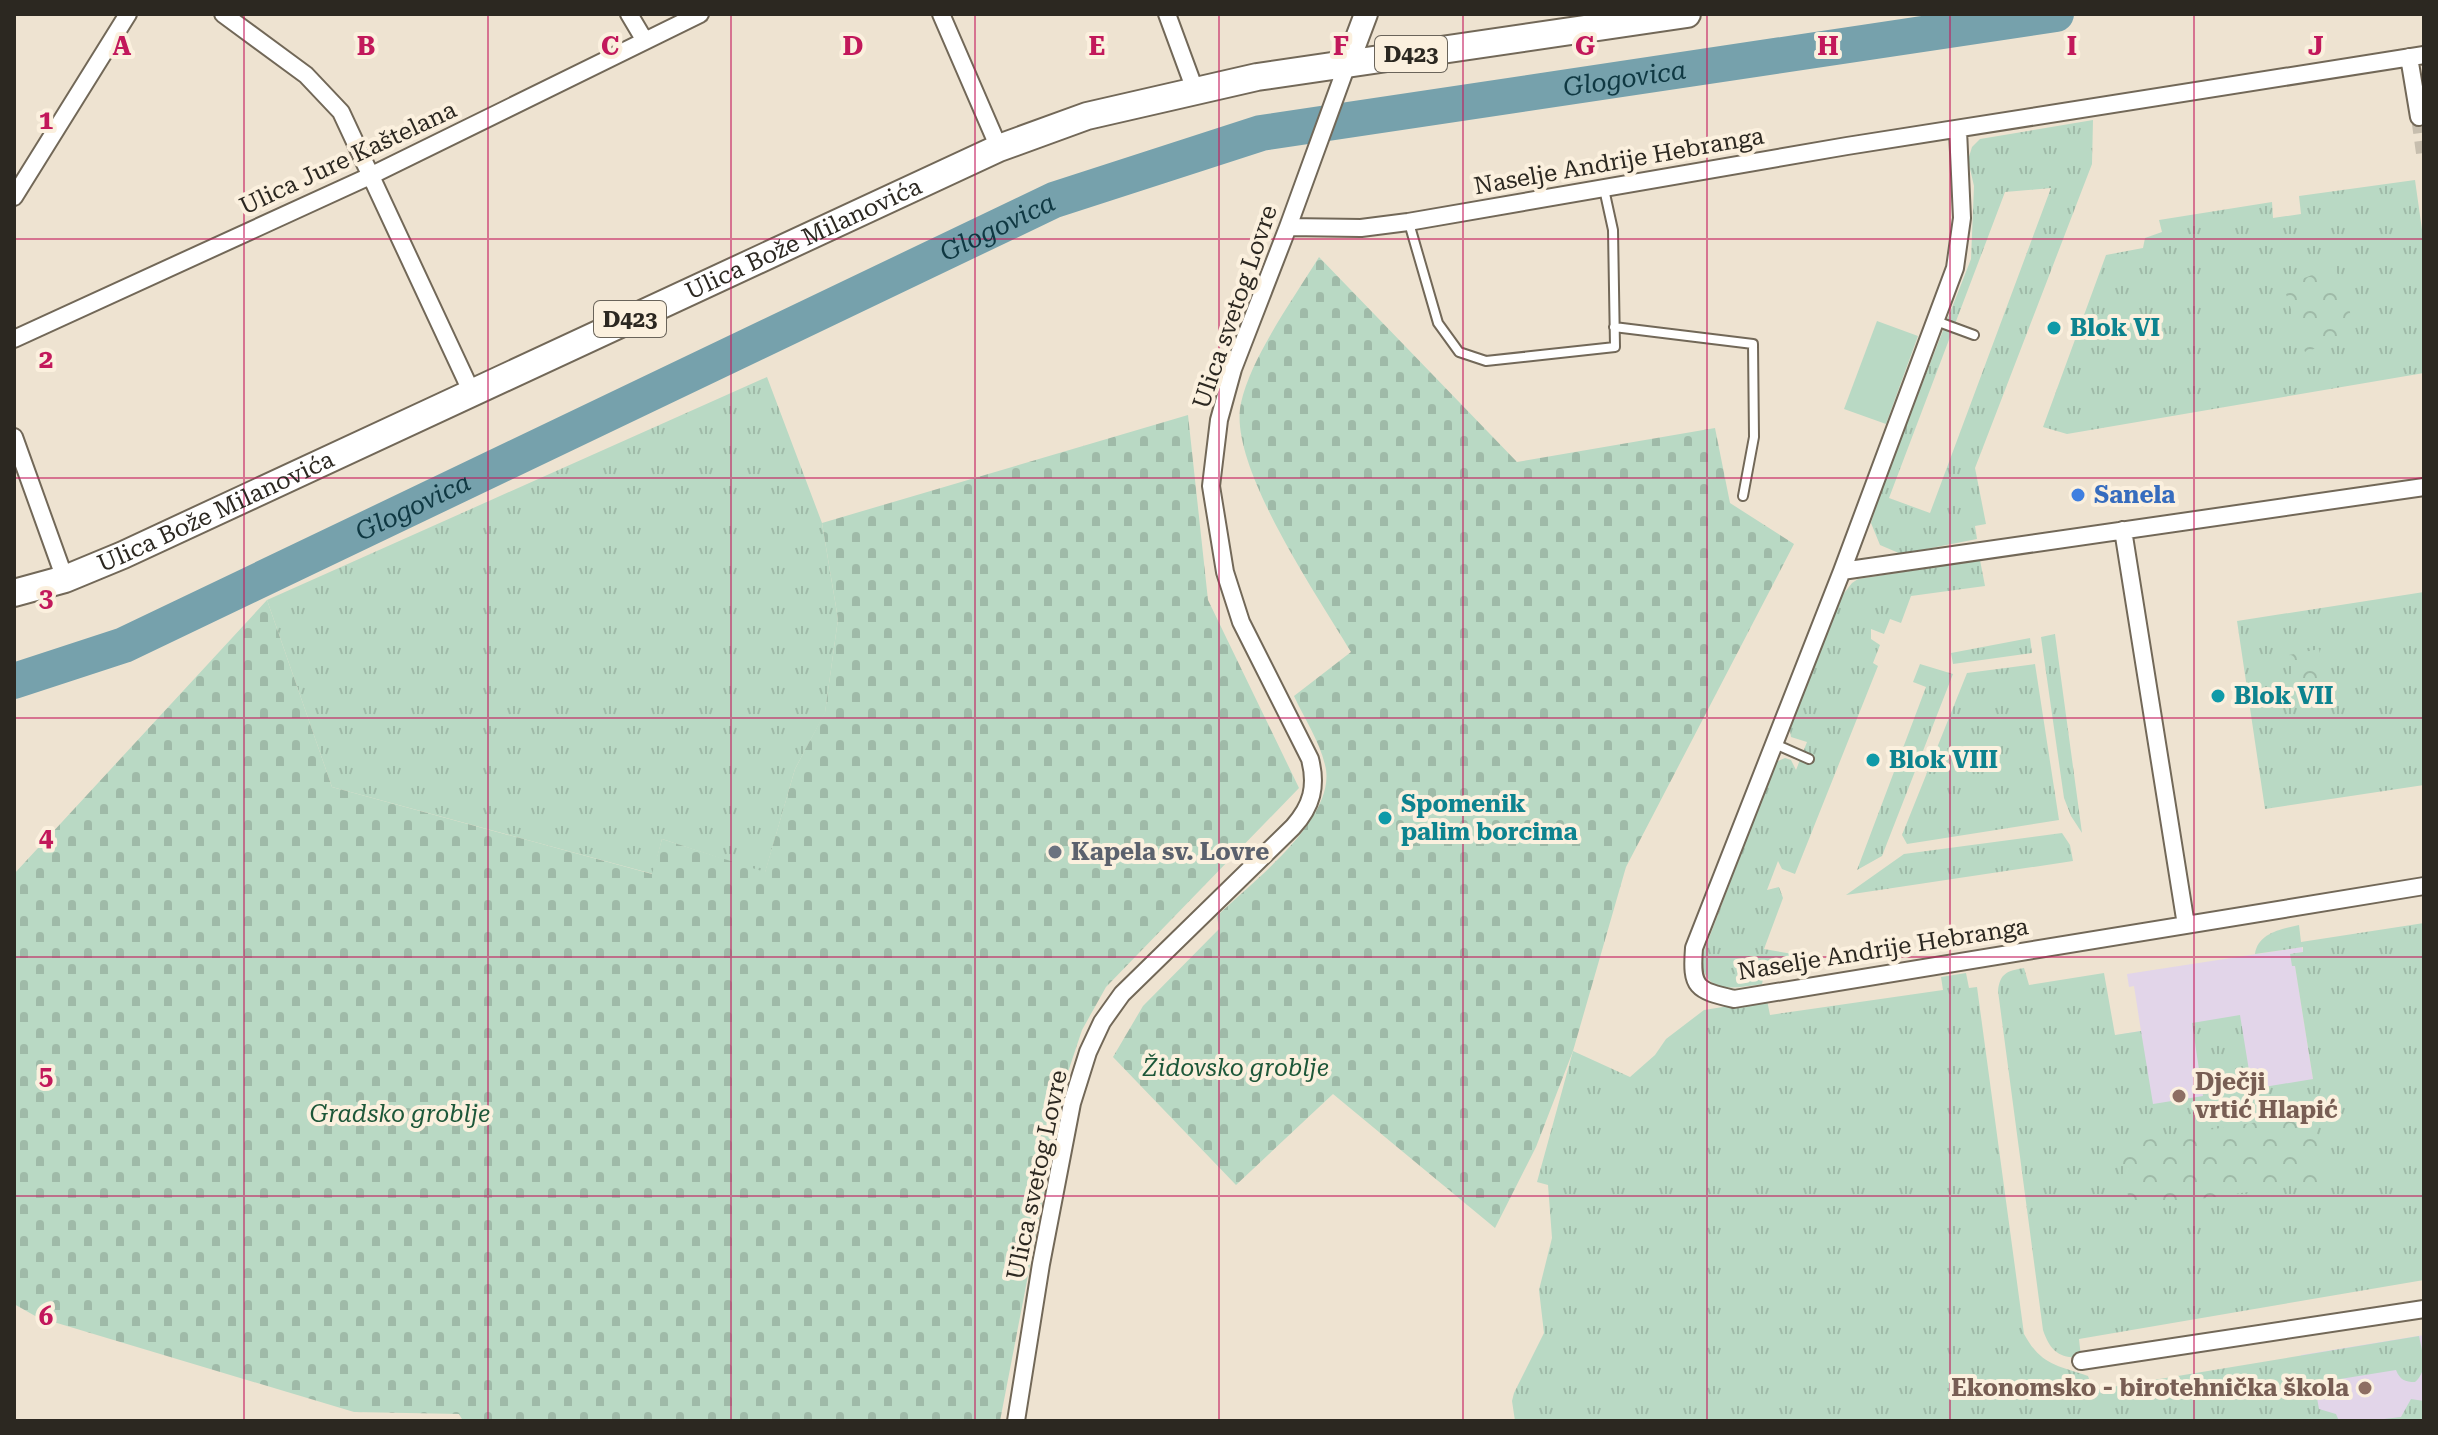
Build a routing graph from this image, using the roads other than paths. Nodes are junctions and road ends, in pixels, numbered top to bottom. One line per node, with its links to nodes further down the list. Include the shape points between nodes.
1 (128, 14): 18 (street)
2 (223, 14): 16 (street, via 306,75 341,112)
3 (629, 14): 9 (street)
4 (700, 14): 9 (street, Ulica Jure Kaštelana)
5 (941, 14): 15 (street)
6 (1167, 14): 12 (street)
7 (1366, 14): 11 (main road)
8 (1687, 14): 11 (main road, D423)
9 (645, 41): 16 (street, Ulica Jure Kaštelana)
10 (2417, 56): 13 (street, Naselje Andrije Hebranga); 14 (street, Naselje Andrije Hebranga)
11 (1348, 62): 12 (main road, Ulica Bože Milanovića / D423); 20 (street, Ulica svetog Lovre)
12 (1195, 90): 15 (main road, Ulica Bože Milanovića / D423, via 1087,116)
13 (2419, 117)
14 (1958, 130): 17 (street, Naselje Andrije Hebranga); 21 (street, Naselje Andrije Hebranga, via 1960,241)
15 (999, 148): 25 (main road, Ulica Bože Milanovića / D423)
16 (370, 176): 24 (street, Ulica Jure Kaštelana); 25 (street)
17 (1604, 189): 19 (street, Naselje Andrije Hebranga); 22 (lane, via 1613,230)
18 (14, 197)
19 (1408, 222): 20 (street, Naselje Andrije Hebranga, via 1361,228); 22 (lane, via 1438,323 1459,352 1486,361 1615,347)
20 (1288, 227): 39 (street, Ulica svetog Lovre, via 1233,369 1219,420 1211,486 1225,572 1241,622 1310,759 1313,792 1293,827 1122,994 1102,1022 1072,1103)
21 (1935, 321): 23 (lane); 30 (street, Naselje Andrije Hebranga)
22 (1614, 327): 28 (lane, via 1753,344 1754,437)
23 (1974, 335)
24 (14, 339)
25 (472, 393): 31 (main road, Ulica Bože Milanovića / D423)
26 (14, 437): 31 (street)
27 (2424, 487): 29 (street)
28 (1743, 496)
29 (2123, 530): 30 (street); 36 (street)
30 (1842, 571): 33 (street, Naselje Andrije Hebranga)
31 (65, 579): 32 (main road, Ulica Bože Milanovića / D423)
32 (14, 593)
33 (1774, 744): 34 (lane); 36 (street, Naselje Andrije Hebranga, via 1694,948 1692,973 1709,993 1734,999)
34 (1809, 759)
35 (2424, 886): 36 (street, Naselje Andrije Hebranga)
36 (2186, 925)
37 (2424, 1309): 38 (street)
38 (2081, 1361)
39 (1016, 1421)

